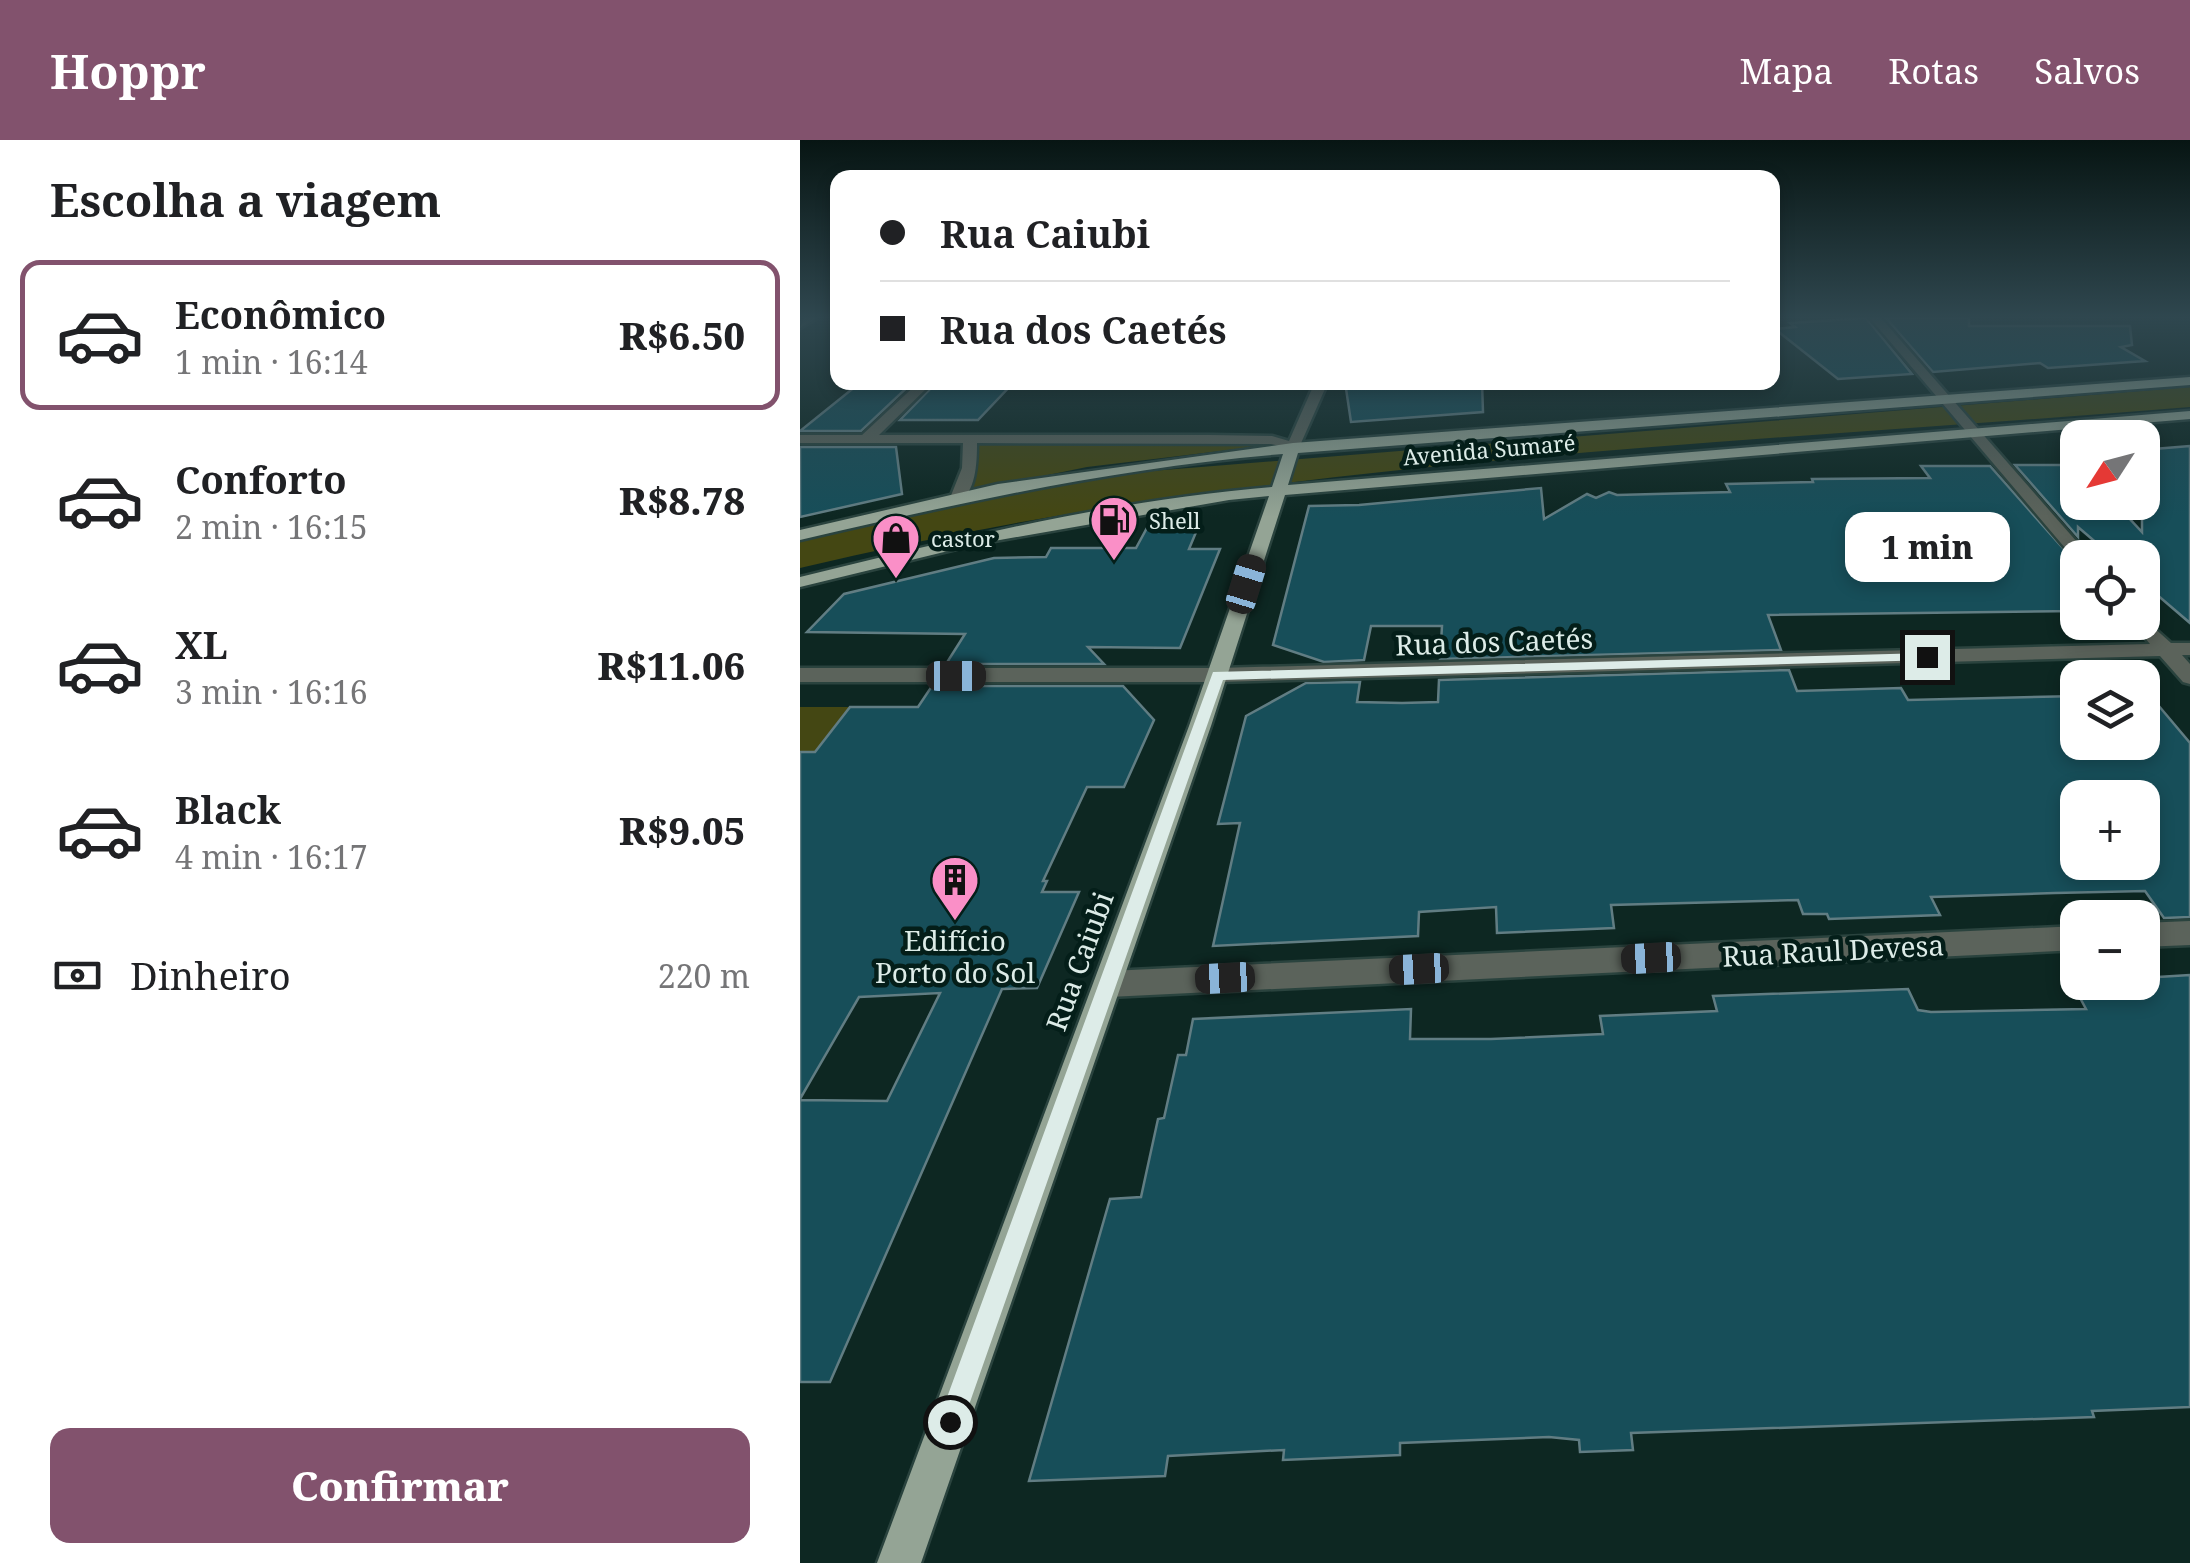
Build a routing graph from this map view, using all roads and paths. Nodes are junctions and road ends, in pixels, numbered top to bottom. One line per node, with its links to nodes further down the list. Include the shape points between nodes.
1 (1930, 384): 5 (street)
2 (2136, 384): 5 (main road, Avenida Sumaré)
3 (918, 390): 8 (street)
4 (1318, 390): 11 (street, Rua Caiubi)
5 (1943, 400): 7 (street); 11 (main road, Avenida Sumaré)
6 (2190, 415): 7 (main road, Avenida Sumaré)
7 (1973, 434): 12 (main road, Avenida Sumaré); 15 (street)
8 (867, 438): 9 (street); 10 (street)
9 (970, 438): 11 (street, via 1272,440); 13 (street, via 970,468)
10 (800, 439)
11 (1293, 447): 12 (main road, Rua Caiubi); 13 (main road, Avenida Sumaré, via 1094,472)
12 (1277, 490): 16 (main road, Avenida Sumaré, via 1064,522); 21 (main road, Rua Caiubi)
13 (958, 498): 14 (main road, Avenida Sumaré)
14 (800, 535)
15 (2068, 540)
16 (800, 582)
17 (2157, 640): 19 (street)
18 (2190, 648): 19 (street, Rua dos Caetés)
19 (2165, 649): 21 (street, Rua dos Caetés); 22 (street)
20 (800, 675): 21 (street, Rua dos Caetés)
21 (1218, 676): 26 (main road, Rua Caiubi)
22 (2190, 677)
23 (2190, 933): 24 (street)
24 (2160, 934)
25 (2060, 939): 26 (street, Rua Raul Devesa)
26 (1109, 984): 27 (main road, Rua Caiubi)
27 (899, 1563)

